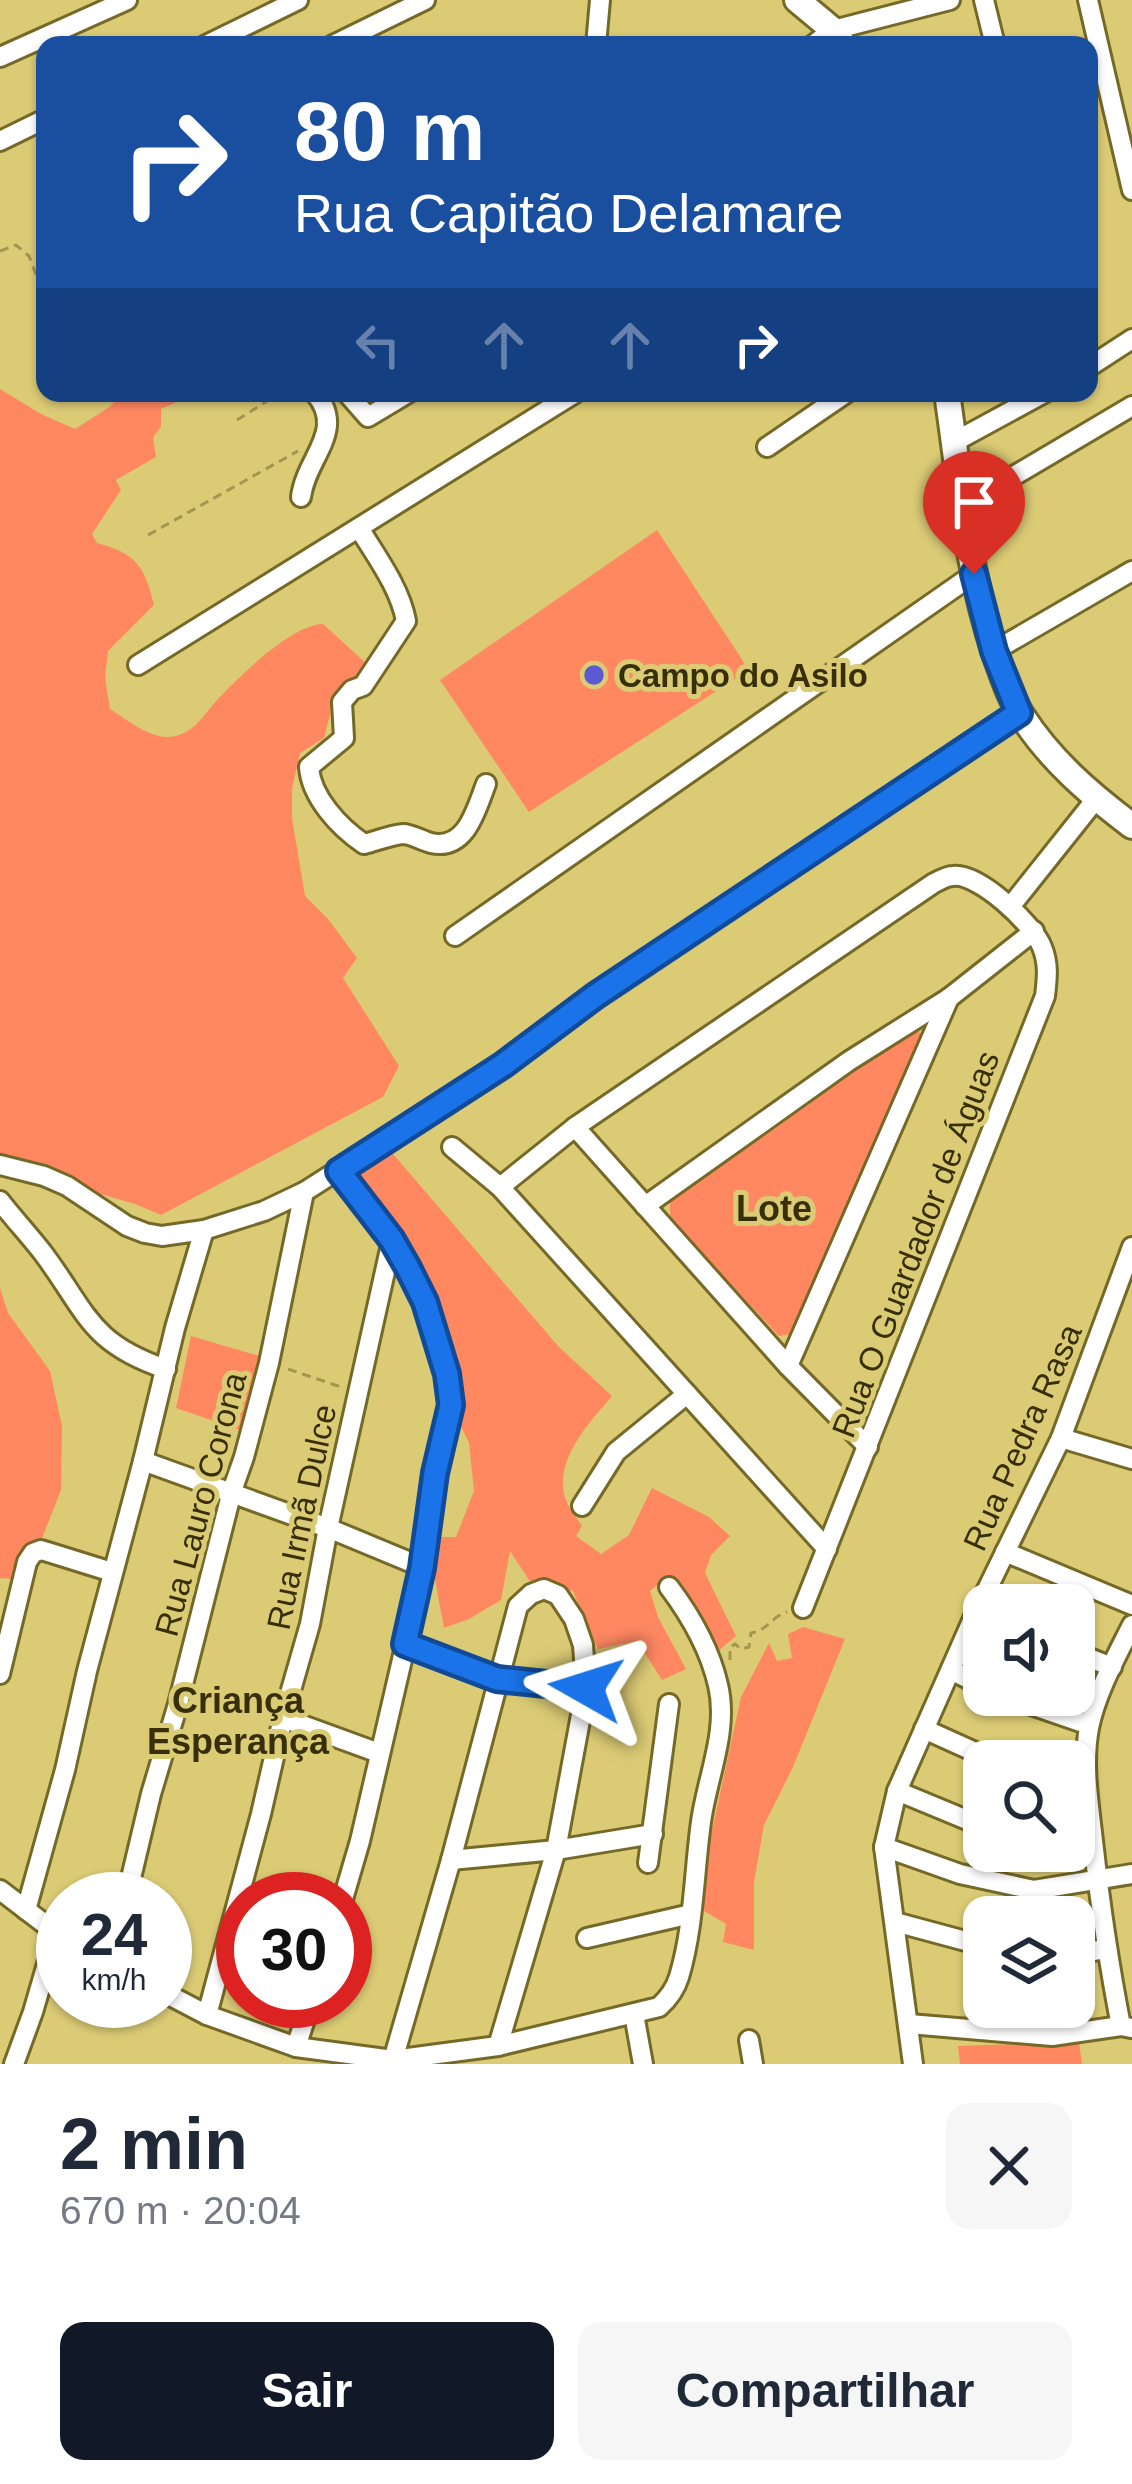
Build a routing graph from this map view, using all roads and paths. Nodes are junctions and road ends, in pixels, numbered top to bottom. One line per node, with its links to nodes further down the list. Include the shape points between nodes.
1 (127, 0): 9 (street)
2 (298, 0): 10 (street)
3 (425, 0): 11 (street)
4 (600, 0): 12 (street)
5 (797, 0): 13 (main road)
6 (950, 0): 14 (street)
7 (984, 0): 15 (street)
8 (1088, 0): 16 (street)
9 (47, 36)
10 (224, 36)
11 (375, 36)
12 (597, 36)
13 (827, 36)
14 (842, 36)
15 (992, 36)
16 (1096, 36)
17 (36, 41): 19 (street)
18 (1098, 43): 22 (street)
19 (0, 57)
20 (36, 123): 21 (street)
21 (0, 141)
22 (1132, 190)
23 (0, 251): 24 (path, via 16,245)
24 (36, 274)
25 (1132, 339): 26 (street)
26 (1098, 361)
27 (266, 402): 36 (path)
28 (326, 402): 37 (street)
29 (354, 402): 30 (street, via 368,417)
30 (393, 402)
31 (561, 402): 42 (street)
32 (833, 402): 39 (street)
33 (948, 402): 38 (main road)
34 (1027, 402): 38 (street)
35 (1132, 406): 41 (street)
36 (237, 420)
37 (327, 439): 40 (street); 43 (path)
38 (954, 442): 41 (main road)
39 (767, 447)
40 (301, 497)
41 (963, 506): 45 (main road)
42 (359, 528): 47 (street); 49 (street, via 406,621 363,686 342,702 344,739 309,767 310,783 364,844 406,833 446,845 469,826)
43 (148, 535)
44 (1132, 571): 46 (street)
45 (974, 574): 46 (main road); 53 (street)
46 (994, 651): 48 (main road)
47 (138, 665)
48 (1019, 713): 50 (main road, via 1053,758); 58 (street)
49 (486, 784)
50 (1118, 809): 51 (street)
51 (1010, 907): 52 (street); 55 (street, via 970,879 934,883 721,1016)
52 (1034, 931): 54 (street); 72 (street, Rua O Guardador de Águas, via 1048,973 1045,996)
53 (455, 935)
54 (949, 998): 62 (street); 67 (street)
55 (575, 1127): 59 (street); 62 (street)
56 (452, 1147): 59 (street)
57 (0, 1165): 63 (street, via 67,1186 145,1233)
58 (339, 1171): 60 (street); 64 (street)
59 (500, 1187): 70 (street)
60 (304, 1192): 63 (street); 66 (street, Rua Lauro Corona)
61 (0, 1201): 68 (street, via 92,1326 126,1353)
62 (645, 1206): 67 (street)
63 (204, 1231): 68 (street)
64 (392, 1240): 69 (street, Rua Irmã Dulce); 80 (street, via 425,1302 451,1405)
65 (1132, 1247): 71 (street, Rua Pedra Rasa)
66 (269, 1363): 69 (path); 75 (street, Rua Lauro Corona)
67 (788, 1366): 72 (street)
68 (166, 1369): 74 (street)
69 (358, 1393): 77 (street, Rua Irmã Dulce)
70 (687, 1394): 76 (street, via 616,1452); 78 (street)
71 (1061, 1438): 73 (street); 79 (street, Rua Pedra Rasa)
72 (868, 1447): 78 (street, Rua O Guardador de Águas)
73 (1132, 1459)
74 (143, 1461): 75 (street); 81 (street)
75 (232, 1491): 77 (street); 113 (street, Rua Lauro Corona)
76 (583, 1506)
77 (328, 1528): 80 (street); 99 (street, Rua Irmã Dulce)
78 (827, 1549): 85 (street, Rua O Guardador de Águas)
79 (1005, 1552): 82 (street, Rua Pedra Rasa); 84 (street)
80 (422, 1568): 87 (street)
81 (112, 1572): 90 (street, via 33,1553); 118 (street)
82 (992, 1584)
83 (669, 1587): 119 (street, via 704,1647 721,1720)
84 (1132, 1604)
85 (803, 1608): 91 (path, via 751,1633 749,1647 730,1647)
86 (1132, 1624): 92 (street)
87 (405, 1644): 95 (street); 104 (street)
88 (963, 1647): 93 (street, Rua Pedra Rasa)
89 (1095, 1660): 92 (street)
90 (1, 1664)
91 (730, 1666)
92 (1112, 1666): 100 (street)
93 (951, 1670): 94 (street); 101 (street, Rua Pedra Rasa)
94 (963, 1676)
95 (497, 1679): 96 (street); 96 (street, via 518,1606 544,1589 574,1618); 110 (street)
96 (586, 1688): 109 (street)
97 (669, 1704): 107 (street)
98 (1063, 1716): 100 (street)
99 (283, 1718): 104 (street); 129 (street, Rua Irmã Dulce)
100 (1089, 1725): 102 (street)
101 (924, 1729): 103 (street); 105 (street, Rua Pedra Rasa)
102 (1087, 1740)
103 (963, 1747)
104 (379, 1753): 114 (street)
105 (897, 1791): 106 (street); 108 (street, Rua Pedra Rasa)
106 (963, 1818)
107 (652, 1834): 109 (street); 111 (street)
108 (884, 1846): 116 (street, via 1034,1890); 121 (street, Rua Pedra Rasa)
109 (556, 1850): 110 (street); 135 (street)
110 (451, 1860): 136 (street)
111 (648, 1863)
112 (1095, 1871): 116 (street)
113 (132, 1872)
114 (350, 1872)
115 (1132, 1874): 116 (street)
116 (1097, 1878): 124 (street)
117 (0, 1890): 118 (street)
118 (26, 1910): 120 (street)
119 (691, 1914): 122 (street); 128 (street, via 671,1996)
120 (36, 1918)
121 (895, 1922): 123 (street); 130 (street, Rua Pedra Rasa)
122 (587, 1938)
123 (963, 1940)
124 (1106, 1949): 125 (street); 131 (street)
125 (1095, 1951)
126 (36, 2003): 137 (street)
127 (192, 2007): 129 (street)
128 (634, 2014): 135 (street); 138 (street)
129 (207, 2015): 134 (street)
130 (909, 2024): 131 (street, via 1052,2036); 140 (street, Rua Pedra Rasa)
131 (1126, 2027)
132 (302, 2028): 134 (street)
133 (749, 2040): 139 (street)
134 (296, 2047): 136 (street)
135 (504, 2051): 136 (street)
136 (393, 2060)
137 (14, 2064)
138 (643, 2064)
139 (753, 2064)
140 (913, 2064)

